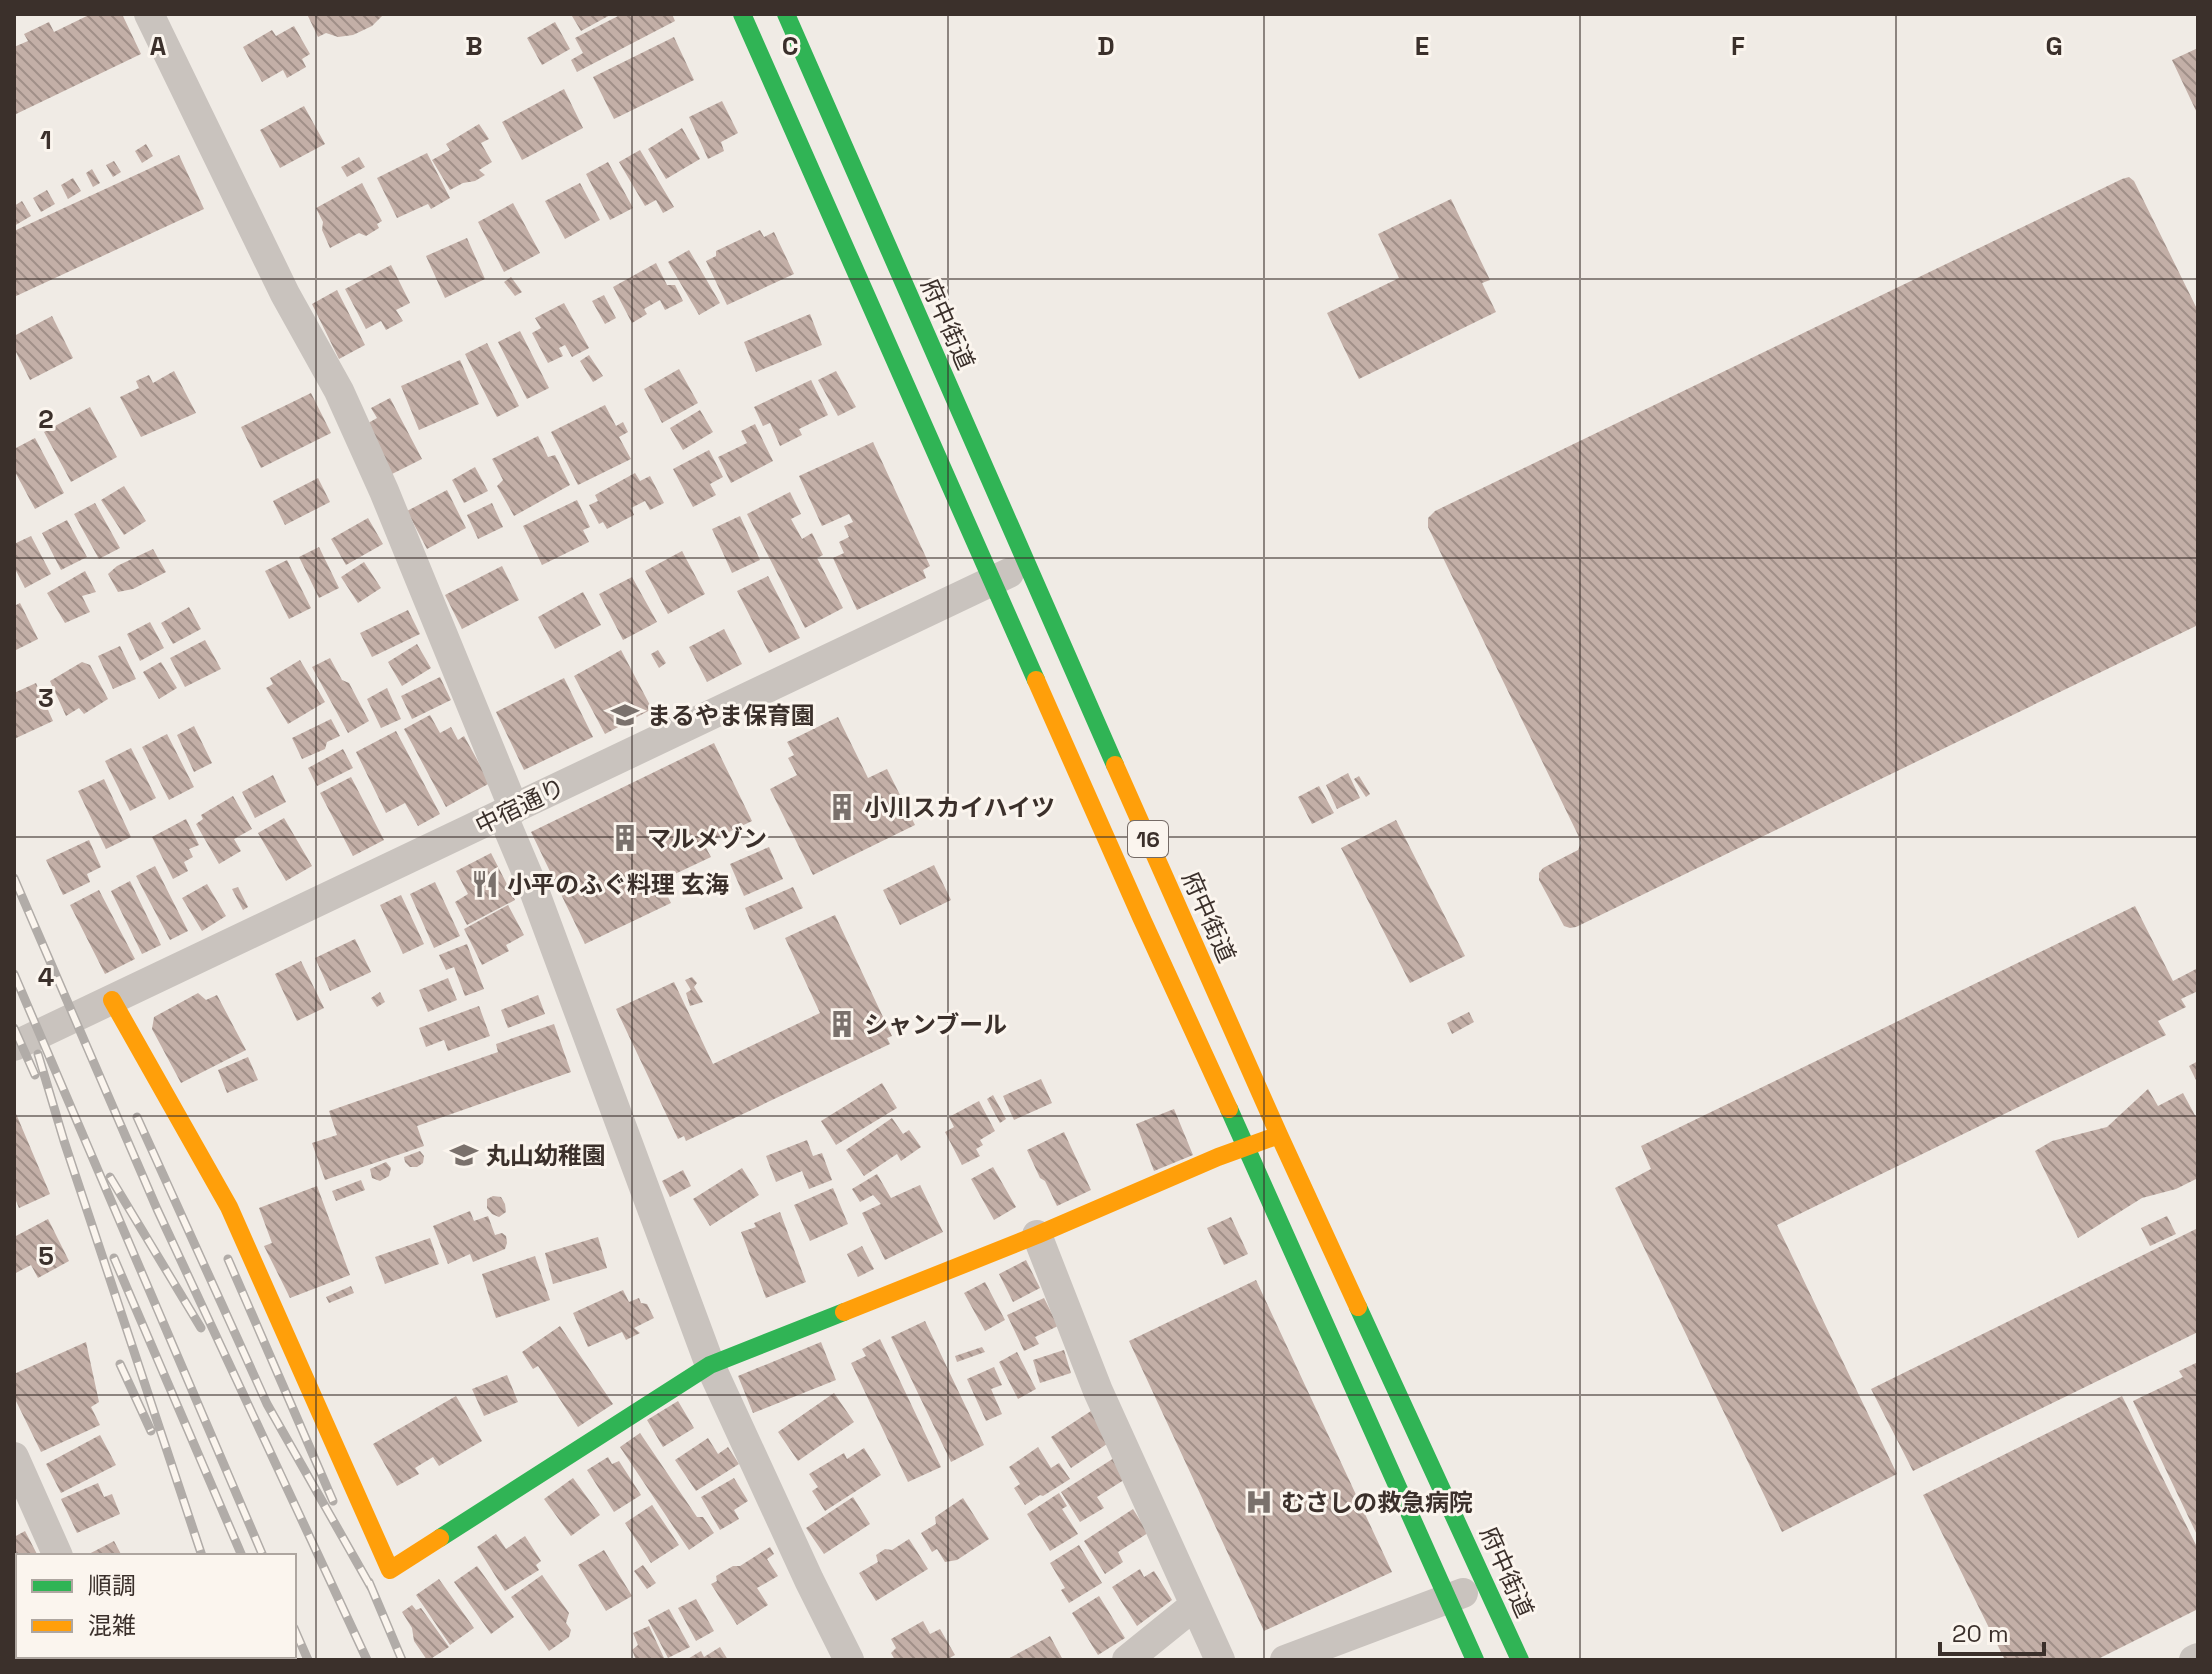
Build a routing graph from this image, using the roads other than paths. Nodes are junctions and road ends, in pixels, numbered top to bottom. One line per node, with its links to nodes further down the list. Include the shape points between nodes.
1 (149, 14): 6 (street, via 285,294 339,391 390,504)
2 (742, 14): 5 (main road, 16)
3 (786, 14): 4 (main road, 府中街道 / 16)
4 (1026, 565): 5 (street, 中宿通り); 9 (main road, 府中街道 / 16)
5 (992, 581): 6 (street, 中宿通り); 11 (main road, 16)
6 (508, 812): 7 (street, 中宿通り); 13 (street)
7 (112, 1000): 8 (street, 中宿通り); 13 (main road, via 229,1207 390,1570)
8 (14, 1046)
9 (1266, 1103): 10 (main road, 府中街道 / 16); 11 (street)
10 (1279, 1135): 11 (main road); 16 (main road, 府中街道 / 16)
11 (1236, 1144): 12 (main road); 17 (main road, 16)
12 (1037, 1235): 13 (main road); 18 (street, via 1098,1391)
13 (710, 1365): 19 (street)
14 (14, 1457): 15 (street)
15 (57, 1554)
16 (1487, 1584): 17 (street); 24 (main road, 府中街道 / 16)
17 (1448, 1599): 22 (street); 23 (main road, 16)
18 (1195, 1605): 20 (street); 21 (street)
19 (849, 1660)
20 (1127, 1660)
21 (1220, 1660)
22 (1285, 1660)
23 (1475, 1660)
24 (1520, 1660)

